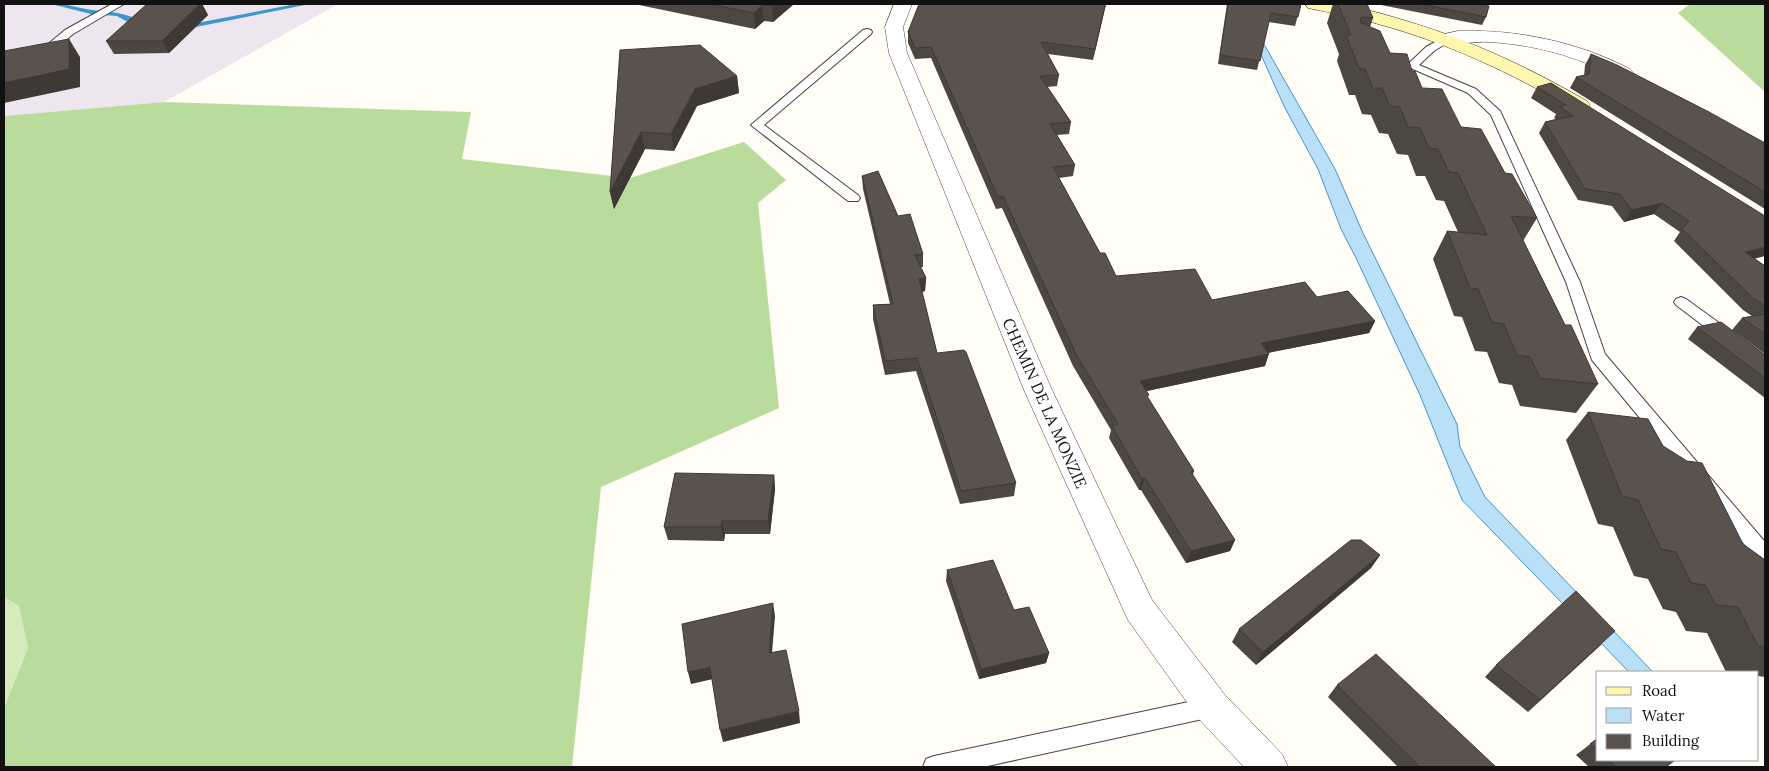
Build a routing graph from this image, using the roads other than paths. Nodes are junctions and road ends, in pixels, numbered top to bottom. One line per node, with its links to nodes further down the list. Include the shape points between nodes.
1 (120, 4): 6 (lane, via 69,32 50,48)
2 (903, 4): 13 (street, CHEMIN DE LA MONZIE, via 894,27 898,53 1038,390 1140,610)
3 (1314, 4): 5 (main road, via 1339,8)
4 (867, 32): 9 (lane, via 757,126)
5 (1446, 39): 7 (street, via 1478,34 1574,51); 8 (main road, via 1482,52 1541,81); 12 (lane, via 1408,65 1472,91 1496,114 1573,282 1598,356)
6 (4, 56)
7 (1636, 79)
8 (1599, 117)
9 (853, 198)
10 (1681, 302): 11 (lane)
11 (1765, 364)
12 (1765, 555)
13 (1212, 707): 14 (lane); 15 (street, CHEMIN DE LA MONZIE)
14 (934, 767)
15 (1269, 767)

